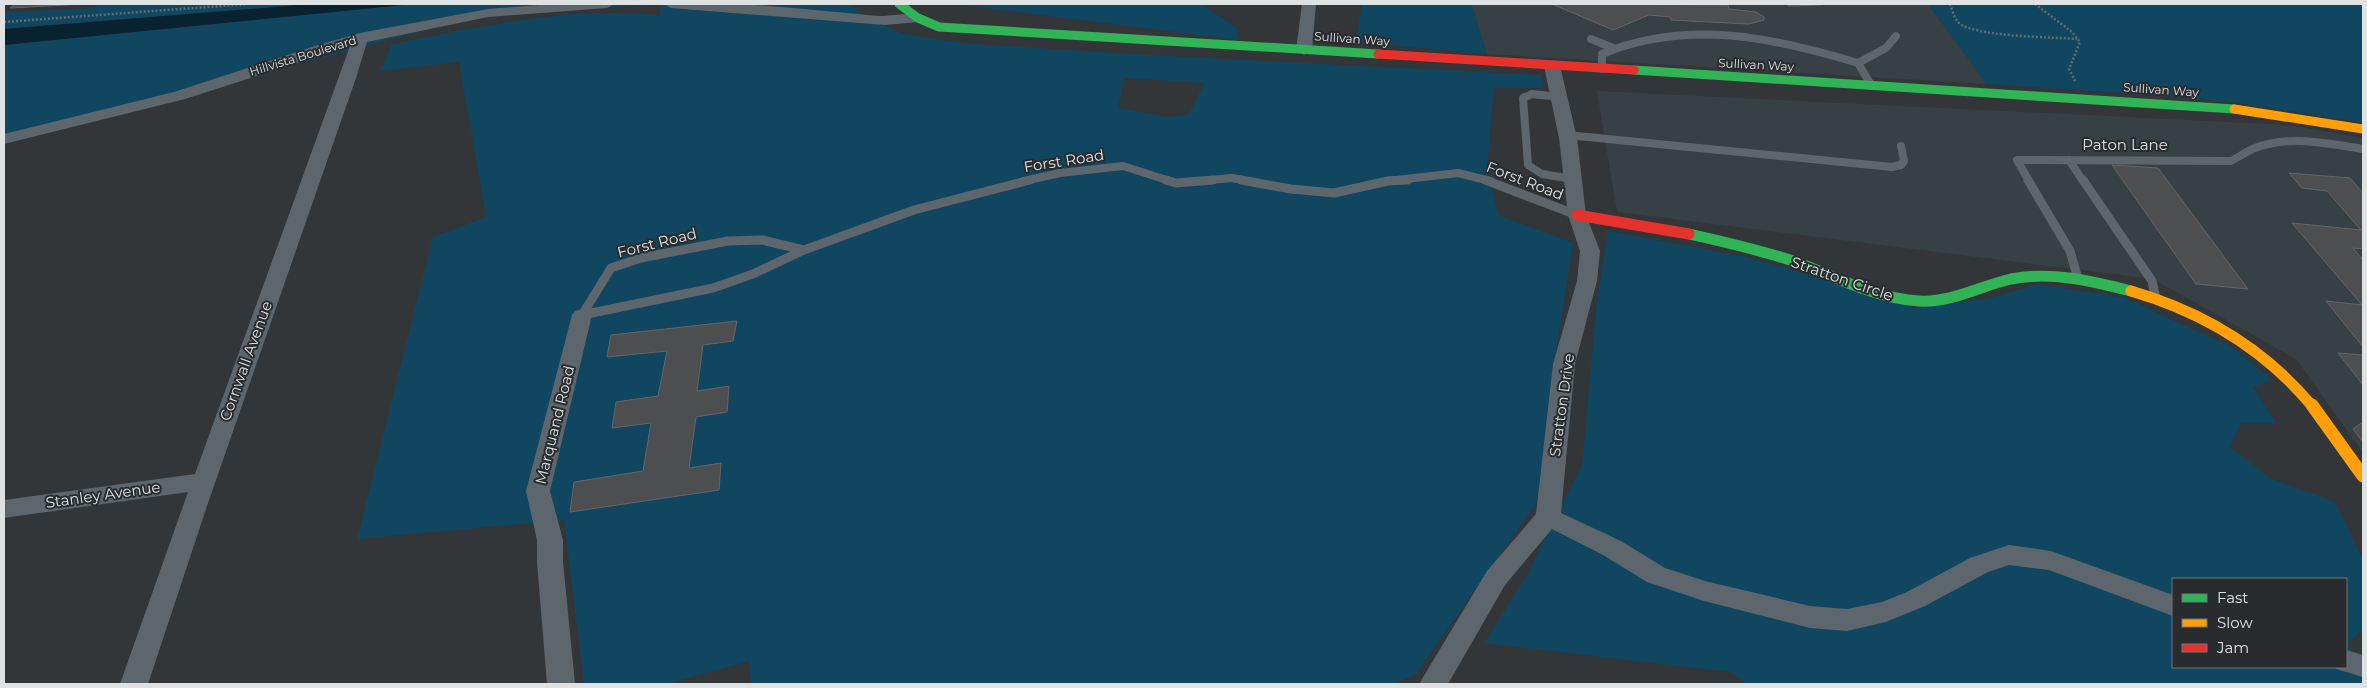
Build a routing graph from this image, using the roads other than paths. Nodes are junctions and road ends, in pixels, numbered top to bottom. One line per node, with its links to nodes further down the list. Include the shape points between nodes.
1 (607, 4): 7 (street, Hillvista Boulevard, via 470,16)
2 (671, 4): 5 (street, via 885,21)
3 (899, 4): 5 (main road, Sullivan Way)
4 (1308, 4): 11 (street)
5 (918, 9): 8 (main road, Sullivan Way, via 1037,22); 8 (main road, Sullivan Way, via 939,27)
6 (1896, 36): 12 (lane, via 1886,48)
7 (360, 38): 19 (street, Hillvista Boulevard, via 179,96); 30 (street, Cornwall Avenue)
8 (1147, 39): 11 (main road, Sullivan Way)
9 (1591, 39): 10 (lane)
10 (1613, 48): 12 (lane, via 1657,38 1725,36 1792,44); 14 (lane, via 1602,54)
11 (1304, 50): 13 (main road, Sullivan Way)
12 (1858, 63): 15 (lane)
13 (1552, 66): 14 (main road, Sullivan Way); 16 (street, Stratton Drive)
14 (1602, 69): 15 (main road, Sullivan Way)
15 (1871, 85): 17 (main road, Sullivan Way, via 2248,110)
16 (1559, 96): 18 (street, Stratton Drive); 23 (lane, via 1532,94 1523,98 1528,165 1542,174)
17 (2363, 129)
18 (1567, 135): 20 (lane, via 1892,167 1905,162); 23 (street, Stratton Drive)
19 (4, 138)
20 (1901, 146)
21 (2363, 149): 22 (lane, Paton Lane, via 2288,141 2255,147 2231,161)
22 (2069, 160): 26 (lane, Paton Lane, via 2016,160 2070,251); 27 (lane, via 2152,281)
23 (1573, 180): 24 (street, Stratton Drive)
24 (1577, 215): 25 (lane, Forst Road, via 1494,182 1458,173 1420,180 1388,181 1334,193 1232,178 1176,183 1123,166 1060,173 993,188 914,210); 26 (main road, Stratton Circle, via 1739,245 1875,292 1925,303 1944,301 1994,283 2027,277); 32 (street, Stratton Drive, via 1590,251 1587,281 1564,364)
25 (804, 250): 28 (lane, via 731,283 700,292 604,308); 28 (lane, Forst Road, via 762,240 728,241 641,258 611,268)
26 (2078, 279): 27 (main road, Stratton Circle, via 2119,286)
27 (2156, 299): 29 (main road, Stratton Circle, via 2219,328 2248,345 2282,372 2306,398)
28 (582, 316): 37 (street, Marquand Road, via 538,491 550,540)
29 (2363, 476)
30 (203, 482): 31 (street, Stanley Avenue); 36 (street, Cornwall Avenue)
31 (4, 509)
32 (1548, 517): 33 (street, via 1612,548 1656,575 1704,591 1810,617 1847,620 1886,612 1979,565 2009,554 2050,561); 38 (street, via 1496,578)
33 (2172, 606)
34 (2347, 661): 35 (street)
35 (2363, 666)
36 (134, 684)
37 (560, 684)
38 (1433, 684)

